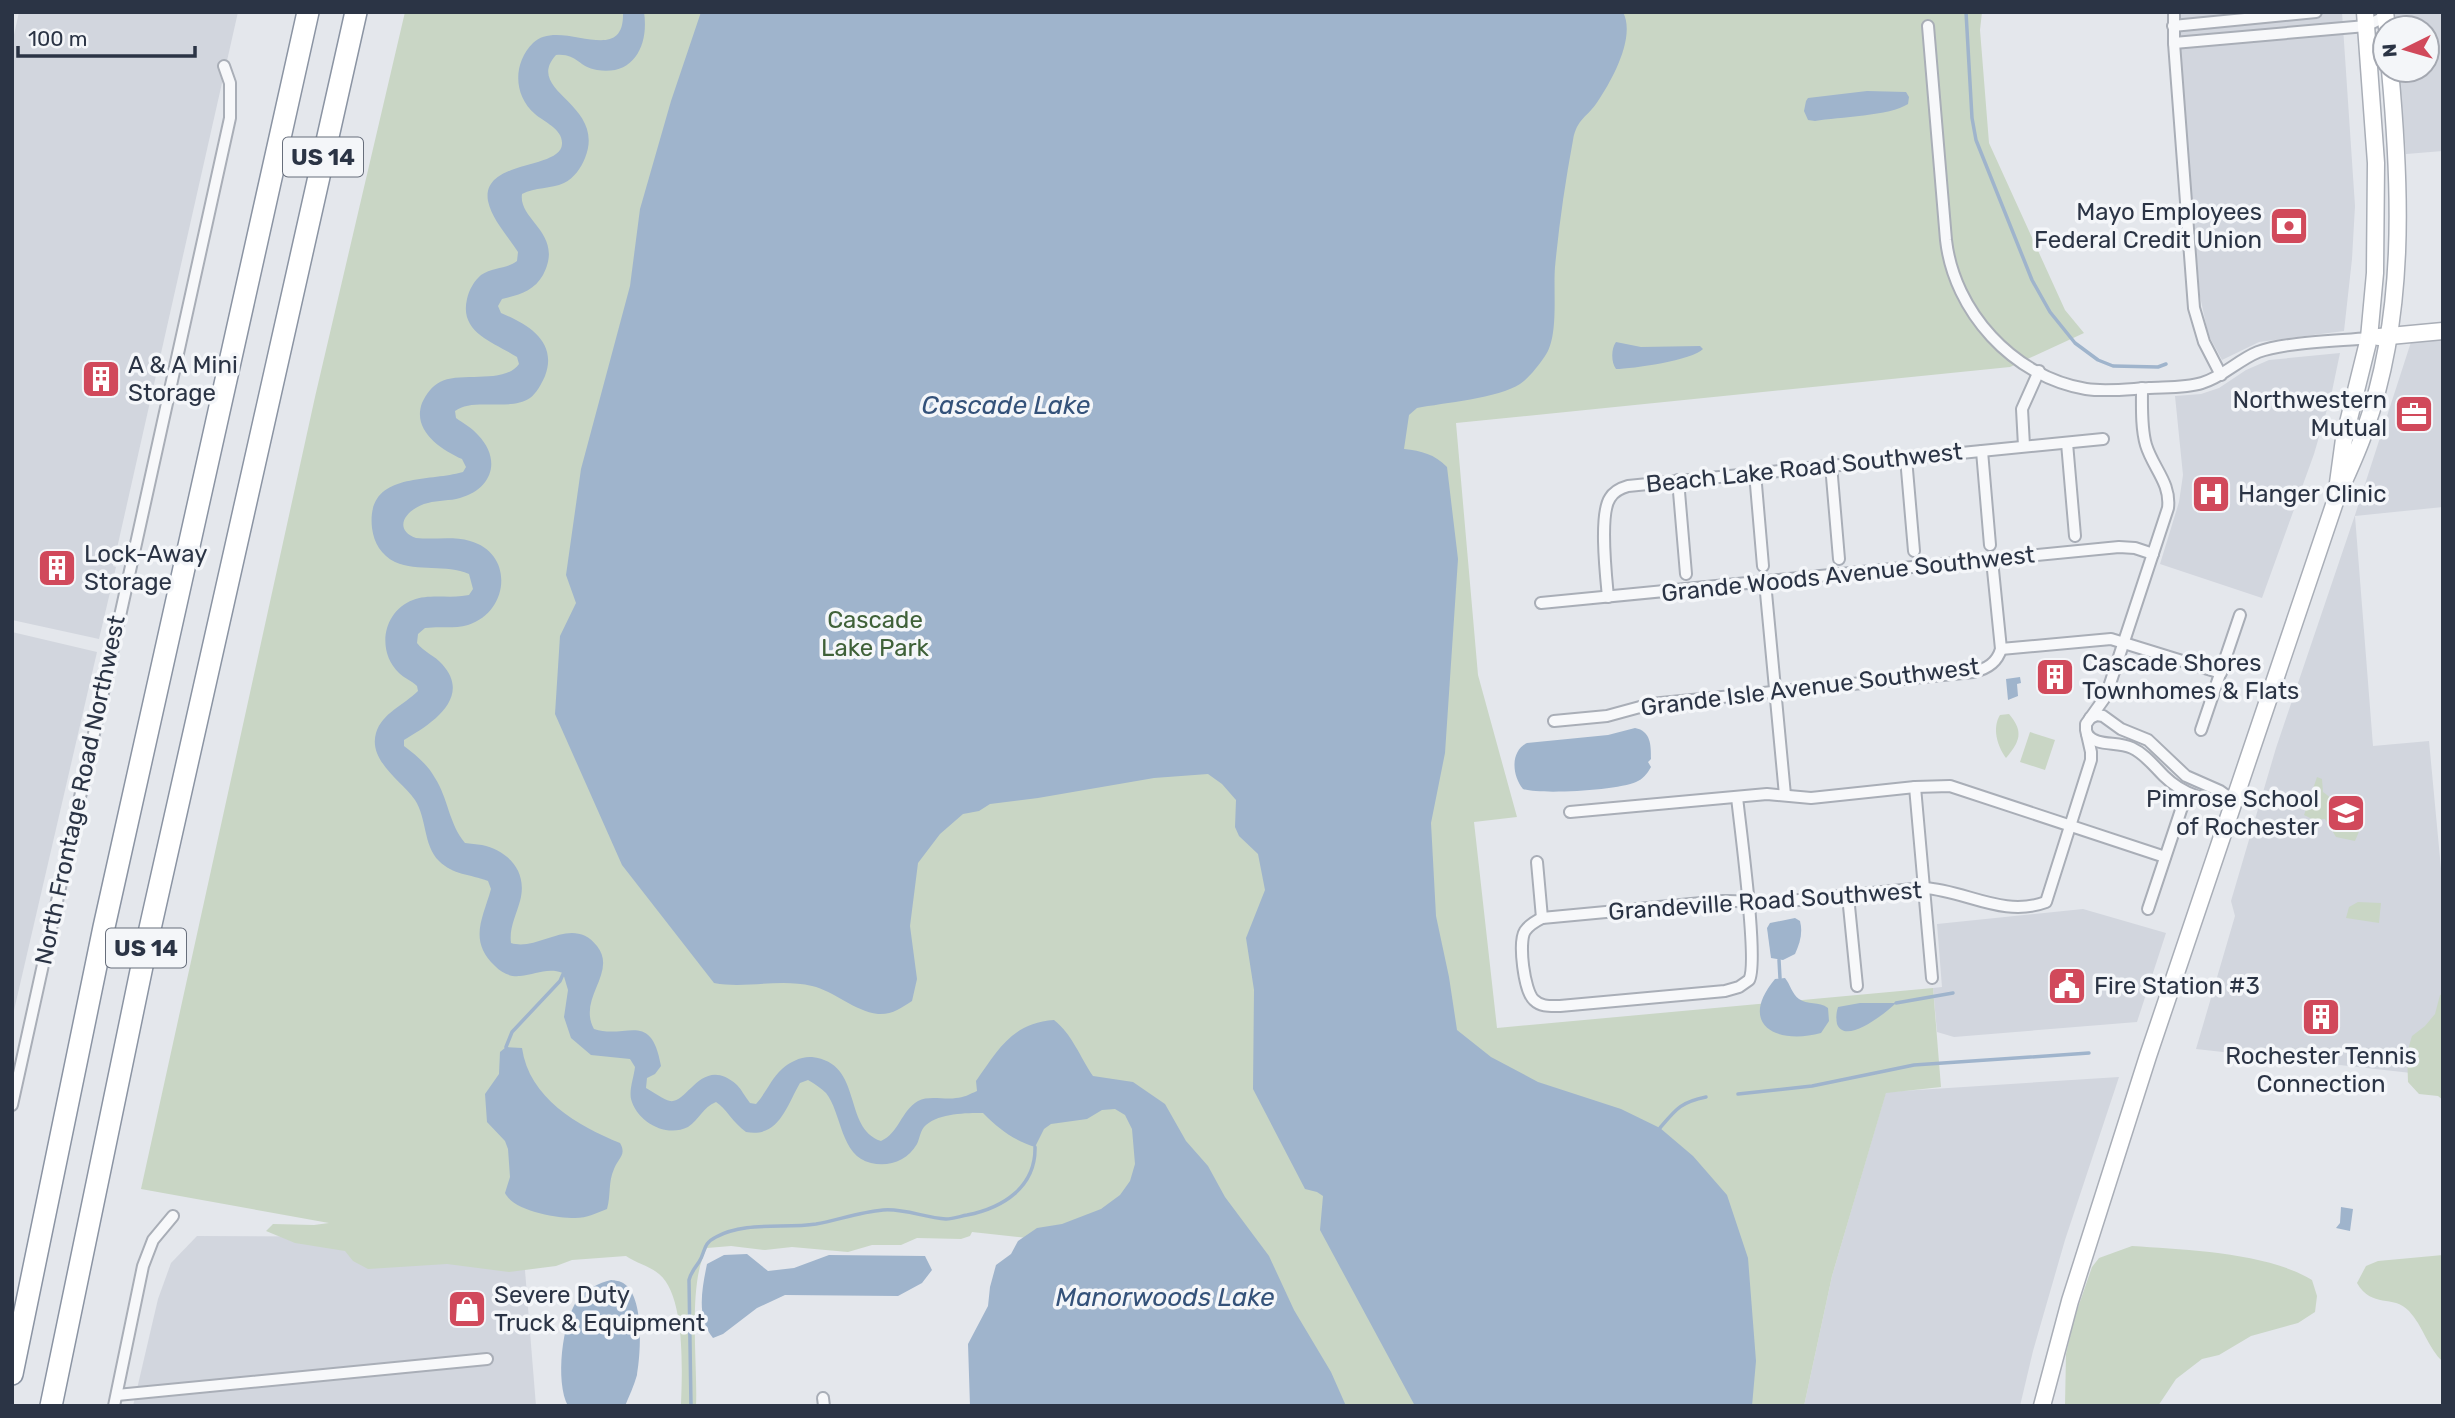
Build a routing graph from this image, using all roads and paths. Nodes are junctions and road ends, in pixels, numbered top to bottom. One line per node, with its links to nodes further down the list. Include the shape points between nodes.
1 (308, 12): 71 (highway, US 14, via 104,927)
2 (356, 12): 73 (highway, US 14, via 150,928)
3 (2174, 12): 7 (street)
4 (2316, 12): 7 (street)
5 (2366, 19): 8 (street); 13 (main road, via 2377,209)
6 (1928, 26): 14 (street, via 1947,252 1961,296 1994,340)
7 (2173, 26): 8 (street)
8 (2174, 43): 15 (street, via 2194,308)
9 (224, 66): 68 (street, North Frontage Road Northwest, via 230,83 229,118)
10 (2391, 84): 12 (main road, via 2398,186)
11 (2443, 331): 12 (main road)
12 (2389, 336): 13 (main road); 25 (main road, via 2365,430)
13 (2369, 338): 15 (street, via 2267,349); 25 (main road, via 2344,439)
14 (2039, 371): 16 (street, via 2087,389); 19 (street, via 2022,409)
15 (2221, 375): 16 (street, via 2196,384)
16 (2142, 388): 29 (street, Grandeville Road Southwest, via 2145,440 2169,496)
17 (2103, 439): 18 (street, Beach Lake Road Southwest)
18 (2067, 443): 19 (street, Beach Lake Road Southwest); 26 (street)
19 (2024, 446): 20 (street, Beach Lake Road Southwest)
20 (1982, 451): 21 (street, Beach Lake Road Southwest); 27 (street)
21 (1906, 458): 22 (street, Beach Lake Road Southwest); 28 (street)
22 (1830, 466): 23 (street, Beach Lake Road Southwest); 30 (street)
23 (1755, 473): 24 (street, Beach Lake Road Southwest); 32 (street)
24 (1678, 480): 33 (street); 35 (street, Beach Lake Road Southwest, via 1628,486 1610,497 1605,517)
25 (2336, 499): 55 (main road)
26 (2076, 536)
27 (1990, 545)
28 (1914, 551)
29 (2153, 554): 31 (street, Grande Woods Avenue Southwest, via 2119,547); 38 (street, Grandeville Road Southwest)
30 (1839, 559)
31 (1992, 560): 34 (street, Grande Woods Avenue Southwest); 39 (street)
32 (1763, 566)
33 (1686, 573)
34 (1765, 582): 35 (street, Grande Woods Avenue Southwest); 41 (street)
35 (1608, 597): 36 (street, Grande Woods Avenue Southwest)
36 (1541, 603)
37 (2240, 615): 40 (street)
38 (2124, 641): 39 (street, Grande Isle Avenue Southwest, via 2092,639); 40 (street, Grande Isle Avenue Southwest); 42 (street, Grandeville Road Southwest)
39 (2001, 649): 41 (street, Grande Isle Avenue Southwest, via 1991,665 1979,671)
40 (2221, 673): 46 (street)
41 (1775, 691): 45 (street, Grande Isle Avenue Southwest, via 1651,704 1611,715); 53 (street)
42 (2106, 696): 43 (street, Grandeville Road Southwest); 44 (street, Grandeville Road Southwest)
43 (2090, 718): 44 (street, via 2100,715); 47 (street, Grandeville Road Southwest)
44 (2109, 720): 48 (street, Grandeville Road Southwest, via 2112,730); 49 (street, via 2148,740)
45 (1554, 721)
46 (2201, 730)
47 (2086, 734): 48 (street); 50 (street, Grandeville Road Southwest)
48 (2102, 741): 50 (street, Grandeville Road Southwest); 51 (street, via 2129,747)
49 (2167, 758): 51 (street); 55 (street, via 2186,776)
50 (2091, 760): 58 (street, Grandeville Road Southwest)
51 (2156, 768): 55 (street, via 2190,793)
52 (1915, 787): 53 (street, via 1811,798); 58 (street, via 1954,787); 61 (street)
53 (1785, 795): 54 (street)
54 (1737, 797): 57 (street); 63 (street)
55 (2234, 801): 74 (main road, via 2123,1137)
56 (2183, 804): 59 (street)
57 (1570, 813)
58 (2069, 825): 59 (street); 61 (street, Grandeville Road Southwest, via 2046,902 2003,906)
59 (2165, 857): 64 (street)
60 (1537, 862): 65 (street)
61 (1924, 888): 62 (street, Grandeville Road Southwest); 66 (street)
62 (1848, 896): 63 (street, Grandeville Road Southwest); 67 (street)
63 (1748, 902): 65 (street, Grandeville Road Southwest); 65 (street, via 1753,968 1749,980 1739,987 1560,1006 1536,1002 1526,985 1523,936)
64 (2148, 909)
65 (1542, 918)
66 (1932, 978)
67 (1857, 986)
68 (12, 1105)
69 (173, 1216): 72 (street, via 153,1240 143,1265)
70 (487, 1359): 72 (street)
71 (12, 1374)
72 (115, 1400)
73 (51, 1406)
74 (2042, 1406)

